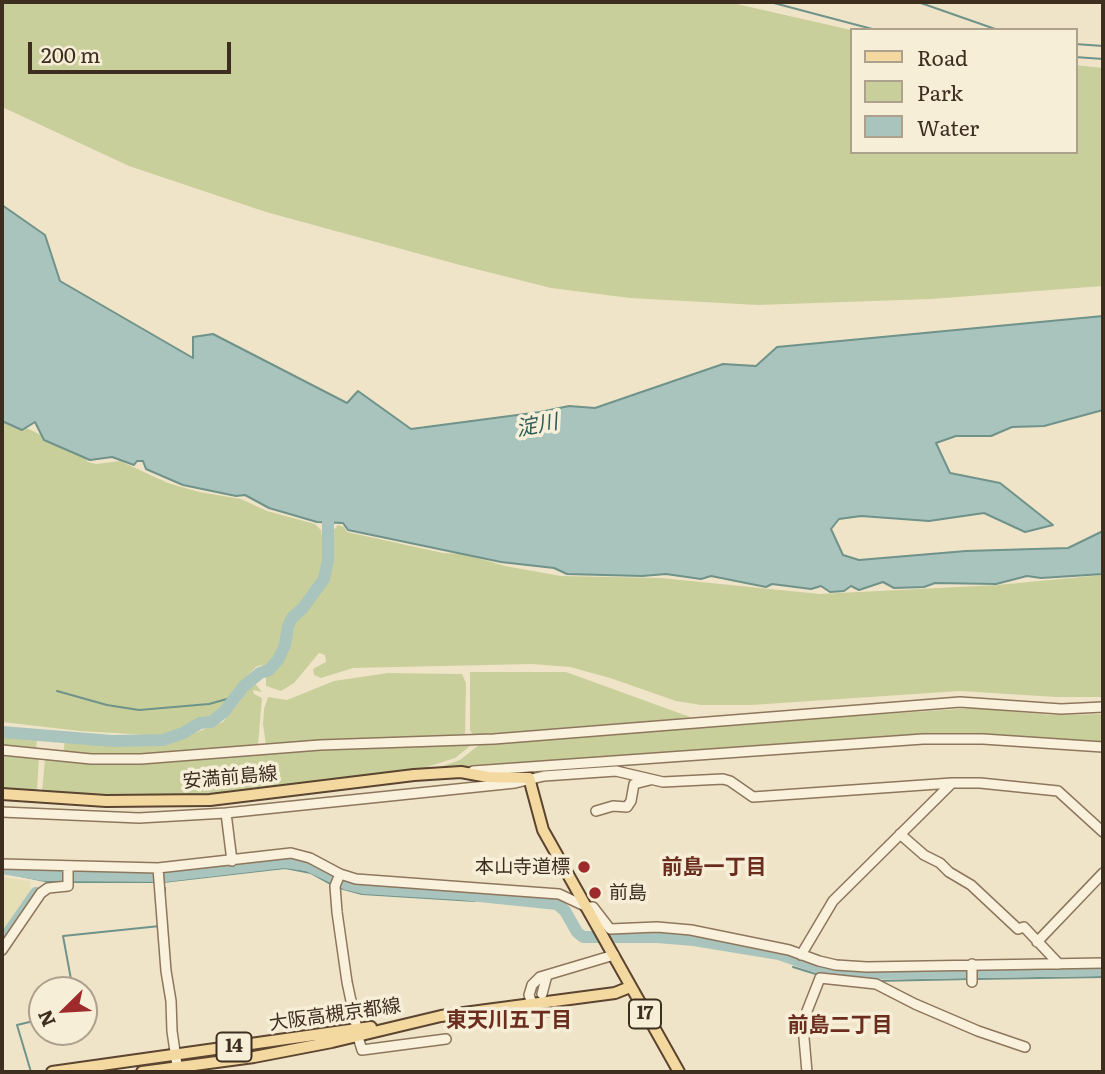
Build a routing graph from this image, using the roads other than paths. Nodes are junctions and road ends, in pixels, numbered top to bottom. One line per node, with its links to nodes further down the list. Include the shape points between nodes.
1 (1103, 707): 3 (street, via 960,702 507,738 320,744 141,759)
2 (1103, 747): 4 (street, via 933,738)
3 (2, 750)
4 (647, 759): 5 (street); 6 (street)
5 (616, 771): 7 (street); 8 (street)
6 (461, 772): 7 (main road, 安満前島線); 10 (main road, 安満前島線, via 211,800 106,801)
7 (529, 778): 13 (street); 22 (main road, 17, via 543,830)
8 (652, 780): 9 (street, via 723,779 753,797); 11 (street, via 634,784 626,807)
9 (952, 783): 14 (street, via 1058,791); 15 (street)
10 (2, 794)
11 (596, 811)
12 (2, 812): 13 (street, via 139,818)
13 (226, 813): 16 (street)
14 (1103, 832)
15 (900, 834): 24 (street, via 971,885); 27 (street, via 833,901)
16 (232, 861): 19 (street); 21 (street, via 291,853)
17 (2, 864): 18 (street)
18 (68, 869): 19 (street); 25 (street, via 68,886 41,893)
19 (158, 869): 41 (street)
20 (1103, 873): 24 (street)
21 (340, 874): 22 (street, via 374,882 559,894); 38 (street, via 335,886)
22 (587, 907): 23 (street, via 596,908); 26 (main road, 17)
23 (614, 929): 26 (street); 27 (street, via 691,930)
24 (1037, 942): 30 (street)
25 (2, 950)
26 (613, 953): 32 (street); 35 (main road, 17)
27 (801, 955): 31 (street)
28 (1103, 963): 30 (street)
29 (972, 964): 30 (street); 31 (street); 34 (street)
30 (1059, 964)
31 (836, 965): 33 (street)
32 (547, 975): 36 (street); 37 (street, via 532,985)
33 (835, 980): 40 (street, via 876,984 967,1027); 46 (street, via 820,978 807,1011)
34 (972, 982)
35 (629, 987): 37 (main road, 大阪高槻京都線 / 14, via 615,993); 45 (main road, 17)
36 (542, 994)
37 (532, 1003): 38 (main road, 大阪高槻京都線 / 14)
38 (357, 1033): 39 (street, via 362,1050); 41 (main road, 大阪高槻京都線 / 14); 42 (main road, 大阪高槻京都線 / 14)
39 (446, 1039)
40 (1025, 1047)
41 (175, 1055): 42 (street); 43 (main road, 大阪高槻京都線 / 14)
42 (177, 1070): 44 (main road, 大阪高槻京都線 / 14)
43 (52, 1072)
44 (142, 1072)
45 (679, 1072)
46 (807, 1072)

